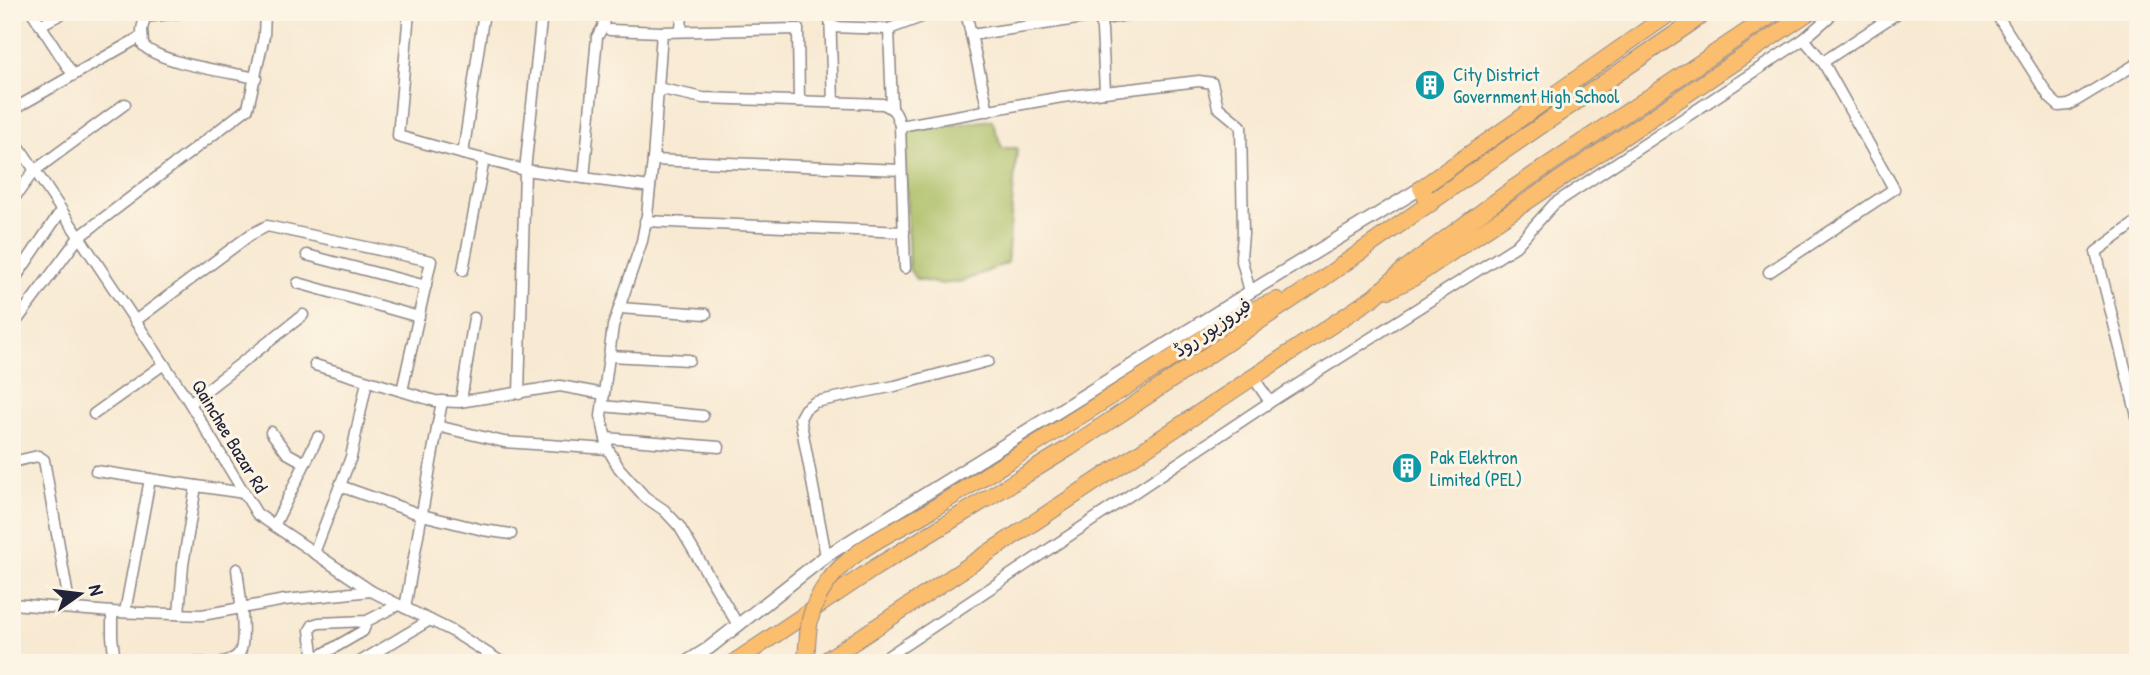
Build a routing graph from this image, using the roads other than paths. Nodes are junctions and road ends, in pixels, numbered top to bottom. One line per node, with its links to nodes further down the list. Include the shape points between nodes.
1 (33, 12): 22 (street)
2 (65, 12): 22 (street)
3 (186, 12): 29 (street, via 145,17)
4 (265, 12): 34 (street)
5 (409, 12): 45 (street, via 398,136)
6 (484, 12): 45 (street)
7 (542, 12): 49 (street)
8 (605, 12): 51 (street, via 597,37)
9 (682, 12): 26 (street)
10 (831, 12): 23 (street)
11 (935, 12): 24 (street)
12 (966, 12): 28 (street)
13 (1141, 12): 21 (street)
14 (1672, 12): 53 (main road)
15 (1705, 12): 55 (main road, فیروزپور روڈ)
16 (1776, 12): 70 (main road, via 1514,188)
17 (1809, 12): 70 (main road, via 1413,278)
18 (1899, 12): 31 (street)
19 (1995, 12): 32 (street, via 2059,106 2069,105)
20 (1832, 14): 30 (street)
21 (1104, 17): 28 (street); 36 (street)
22 (40, 25): 33 (street)
23 (831, 27): 24 (street); 38 (street)
24 (890, 29): 40 (street)
25 (610, 30): 27 (street)
26 (681, 31): 27 (street); 37 (street, via 798,29)
27 (662, 32): 35 (street)
28 (971, 35): 42 (street)
29 (142, 36): 33 (street); 34 (street, via 148,51 169,59)
30 (1804, 39): 31 (street); 90 (street, via 1554,204 1516,246)
31 (1823, 62): 64 (street, via 1894,189)
32 (2138, 63)
33 (73, 75): 41 (street)
34 (256, 78): 60 (street, via 248,108)
35 (659, 92): 37 (street); 47 (street)
36 (1105, 92): 42 (street); 69 (street, via 1212,83 1219,107 1241,126 1241,257)
37 (799, 101): 38 (street)
38 (833, 103): 40 (street)
39 (125, 104): 48 (street)
40 (892, 108): 43 (street)
41 (12, 110)
42 (988, 111): 43 (street)
43 (900, 126): 50 (street)
44 (12, 136): 48 (street, Qainchee Bazar Rd)
45 (463, 154): 46 (street)
46 (484, 159): 49 (street); 63 (street)
47 (653, 160): 50 (street); 52 (street)
48 (34, 170): 54 (street); 56 (street, Qainchee Bazar Rd)
49 (525, 170): 51 (street); 86 (street)
50 (901, 170): 59 (street)
51 (584, 178): 52 (street)
52 (650, 187): 57 (street)
53 (1422, 188): 55 (main road); 69 (street)
54 (12, 201)
55 (1430, 204): 67 (main road, فیروزپور روڈ)
56 (61, 211): 60 (street, Qainchee Bazar Rd); 65 (street)
57 (645, 221): 59 (street); 71 (street)
58 (2138, 221): 94 (street, via 2096,252)
59 (904, 232): 62 (street)
60 (79, 237): 76 (street, Qainchee Bazar Rd); 77 (street)
61 (307, 255): 68 (street)
62 (905, 268)
63 (463, 270)
64 (1769, 272)
65 (12, 283)
66 (298, 283): 74 (street)
67 (1315, 284): 132 (main road, فیروزپور روڈ); 133 (main road, bridge, via 1238,316 862,550 839,569 813,605)
68 (426, 286): 74 (street); 76 (street, via 431,261 267,226)
69 (1250, 292): 111 (street)
70 (1374, 297): 83 (main road)
71 (619, 308): 72 (street); 78 (street)
72 (706, 314)
73 (303, 315): 91 (street)
74 (419, 317): 85 (street)
75 (474, 318): 89 (street)
76 (135, 321): 81 (street, Qainchee Bazar Rd)
77 (12, 327)
78 (609, 356): 79 (street); 87 (street)
79 (689, 360)
80 (988, 361): 111 (street, via 816,402 805,409 800,418)
81 (164, 364): 91 (street, Qainchee Bazar Rd); 92 (street)
82 (315, 366): 84 (street)
83 (1253, 377): 90 (street); 124 (main road)
84 (368, 381): 85 (street); 105 (street)
85 (402, 391): 88 (street)
86 (519, 394): 87 (street, via 560,386); 89 (street)
87 (603, 400): 93 (street); 98 (street)
88 (442, 401): 89 (street); 95 (street)
89 (461, 401)
90 (1270, 402): 136 (street)
91 (190, 403): 106 (street, Qainchee Bazar Rd)
92 (94, 414)
93 (703, 416)
94 (2138, 420)
95 (437, 426): 98 (street, via 504,442); 107 (street)
96 (271, 432): 101 (street, via 287,453)
97 (318, 437): 101 (street)
98 (607, 443): 99 (street); 123 (street, via 619,468 679,526)
99 (719, 447)
100 (12, 462): 116 (street, via 38,456 44,460)
101 (305, 463): 108 (street)
102 (96, 471): 103 (street)
103 (150, 479): 104 (street); 119 (street)
104 (196, 486): 106 (street); 120 (street)
105 (340, 486): 107 (street); 110 (street)
106 (244, 493): 108 (street, Qainchee Bazar Rd, via 257,514)
107 (422, 515): 109 (street); 115 (street)
108 (274, 526): 110 (street, Qainchee Bazar Rd)
109 (511, 534)
110 (314, 553): 113 (street, Qainchee Bazar Rd)
111 (827, 556): 123 (street)
112 (237, 569): 117 (street)
113 (371, 591): 115 (street, Qainchee Bazar Rd); 117 (street)
114 (13, 602): 116 (street)
115 (402, 606): 121 (street, Qainchee Bazar Rd); 122 (street)
116 (70, 608): 118 (street)
117 (241, 608): 120 (street); 128 (street, via 242,650)
118 (112, 612): 119 (street); 126 (street)
119 (125, 612): 120 (street)
120 (180, 614)
121 (430, 620): 129 (street); 130 (street, Qainchee Bazar Rd)
122 (367, 621): 122 (street, via 313,625 313,653 318,657 363,631)
123 (738, 625): 131 (street)
124 (867, 634): 134 (main road); 135 (main road)
125 (165, 662): 126 (street); 127 (street)
126 (114, 663)
127 (205, 663)
128 (222, 663)
129 (358, 663)
130 (503, 663)
131 (685, 663)
132 (733, 663)
133 (806, 663)
134 (822, 663)
135 (849, 663)
136 (878, 663)

